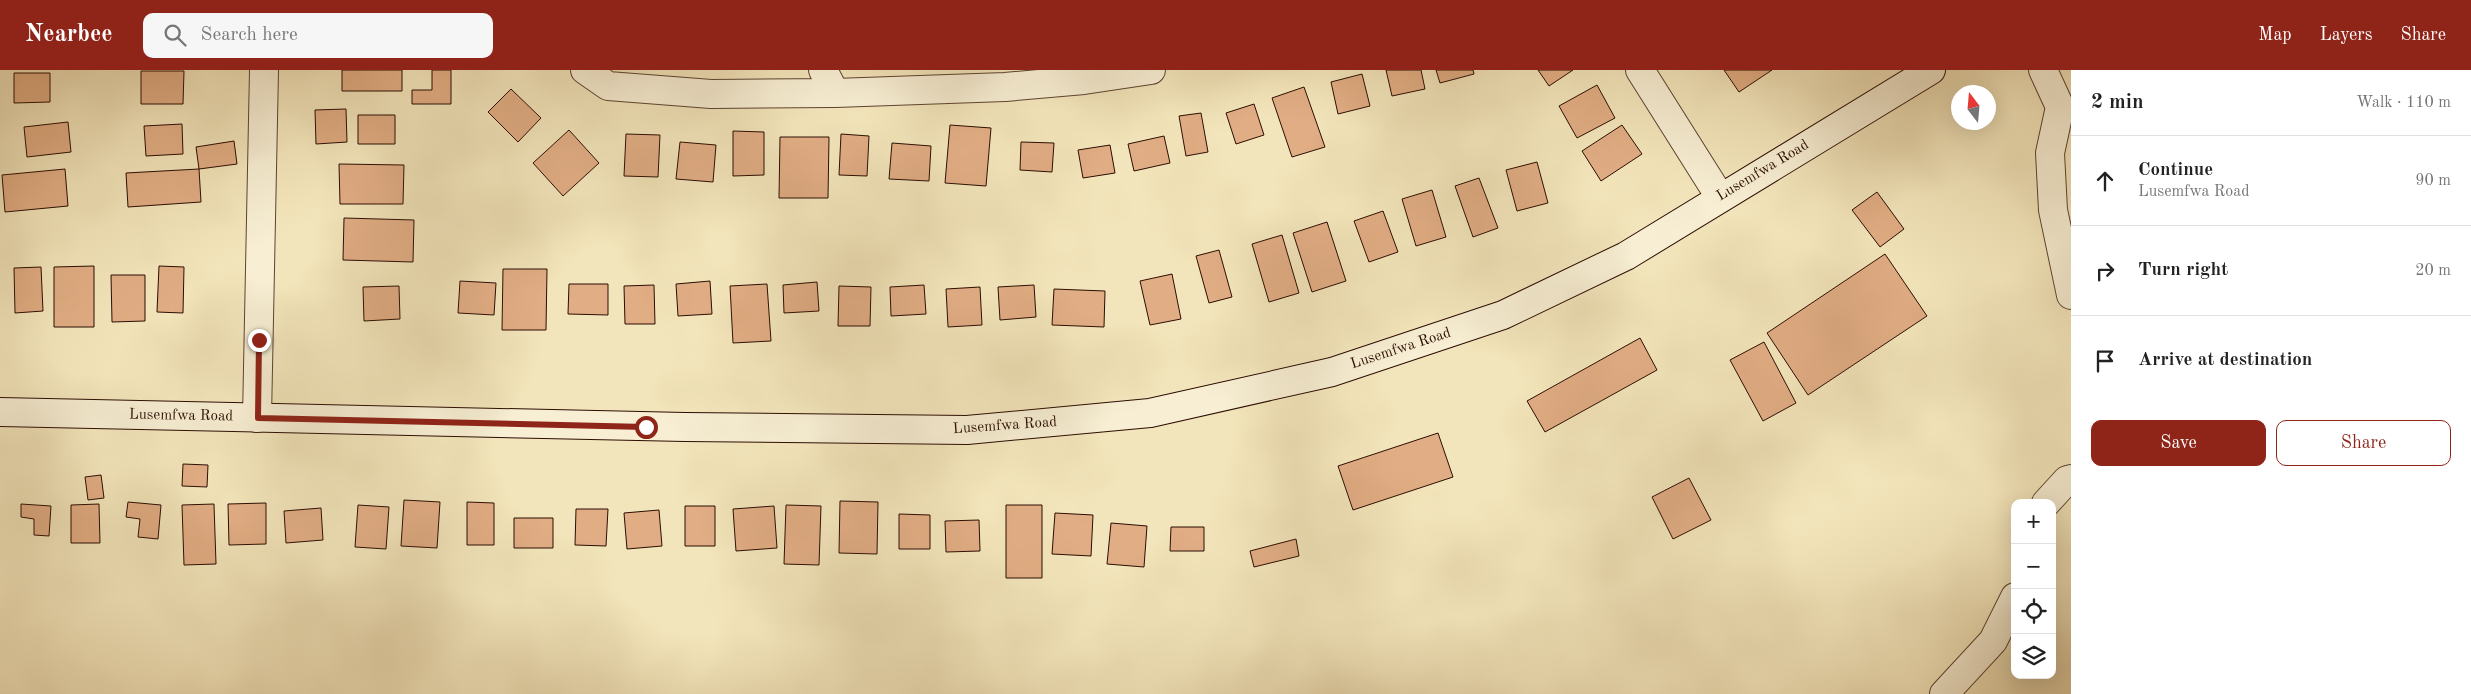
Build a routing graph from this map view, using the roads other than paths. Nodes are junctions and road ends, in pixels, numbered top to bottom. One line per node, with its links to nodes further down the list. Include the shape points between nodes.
1 (264, 70): 12 (street)
2 (585, 70): 7 (street, via 608,86 711,94)
3 (1151, 70): 7 (street, via 1004,87)
4 (1640, 70): 9 (street)
5 (1931, 70): 9 (street, Lusemfwa Road)
6 (2043, 70): 8 (street)
7 (829, 81)
8 (2066, 98): 10 (street, via 2050,153 2053,210)
9 (1720, 197): 12 (street, Lusemfwa Road, via 1626,256 1503,315 1332,372 1150,414 967,430 685,428)
10 (2071, 295)
11 (0, 412): 12 (street, Lusemfwa Road)
12 (258, 418)
13 (2071, 479): 14 (street)
14 (2050, 499)
15 (2011, 605): 16 (street, via 1993,641)
16 (1944, 694)

